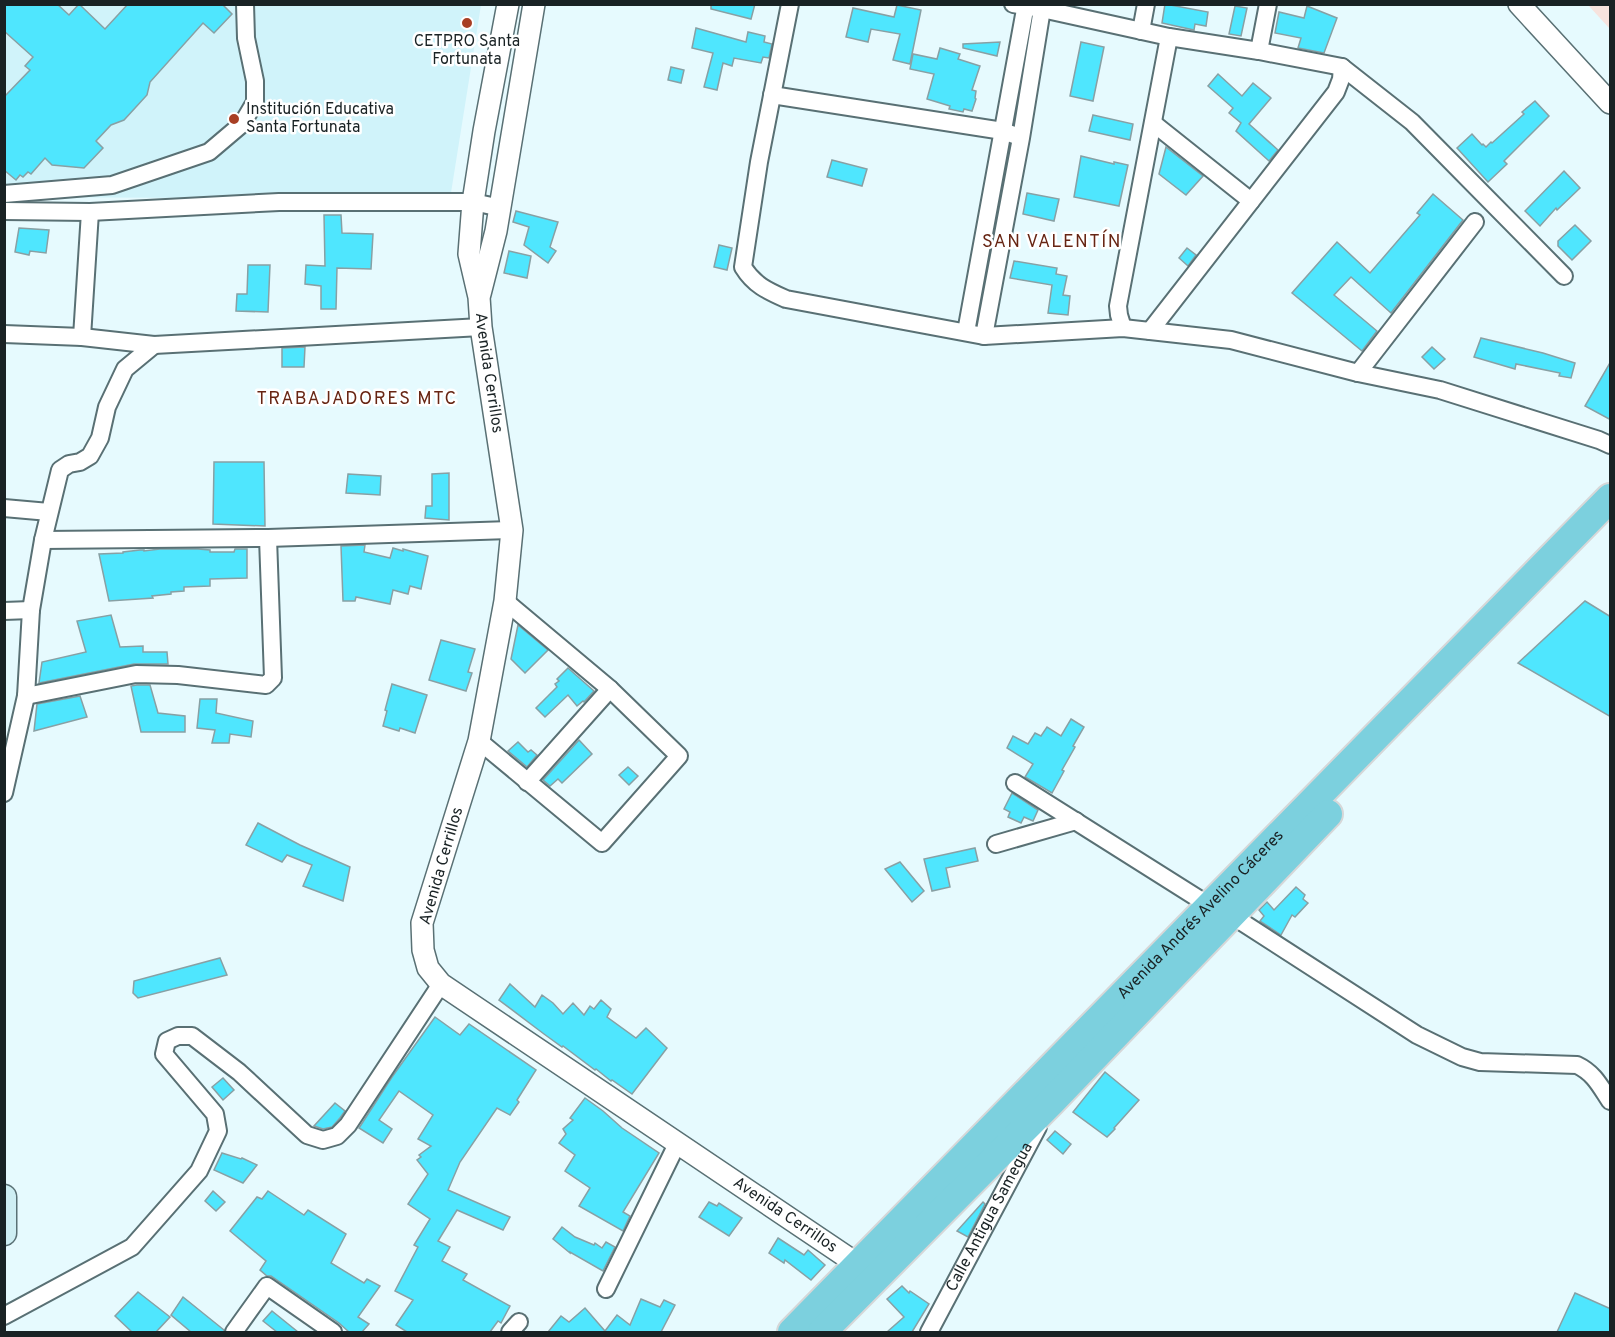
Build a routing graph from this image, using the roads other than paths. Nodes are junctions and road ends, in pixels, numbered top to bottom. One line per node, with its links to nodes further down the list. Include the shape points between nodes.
1 (245, 4): 18 (street, via 255,102 242,124 209,152 112,185)
2 (508, 4): 20 (street, Avenida Cerrillos)
3 (534, 4): 21 (street, Avenida Cerrillos)
4 (790, 4): 13 (street)
5 (1146, 4): 9 (street)
6 (1268, 4): 11 (street)
7 (1519, 4): 14 (street)
8 (1027, 6): 9 (street); 16 (street); 17 (street)
9 (1141, 32): 10 (street)
10 (1169, 37): 11 (street); 15 (street)
11 (1259, 51): 12 (street)
12 (1342, 67): 19 (street, via 1336,92); 25 (street, via 1412,122)
13 (772, 95): 16 (street); 30 (street, via 742,267 749,277 761,288 786,299)
14 (1611, 104)
15 (1153, 123): 19 (street); 28 (street, via 1118,306)
16 (1003, 131): 17 (street); 30 (street)
17 (1021, 138): 32 (street)
18 (4, 194)
19 (1251, 201): 29 (street)
20 (473, 202): 21 (street); 23 (street, via 279,202); 26 (street, Avenida Cerrillos, via 469,254)
21 (501, 208): 26 (street, Avenida Cerrillos)
22 (4, 211): 23 (street)
23 (90, 212): 33 (street)
24 (1475, 222): 35 (street)
25 (1564, 276)
26 (479, 297): 27 (street, Avenida Cerrillos)
27 (481, 327): 34 (street); 41 (street, Avenida Cerrillos)
28 (1123, 328): 29 (street); 32 (street)
29 (1150, 331): 35 (street, via 1231,340)
30 (966, 332): 32 (street)
31 (4, 334): 33 (street)
32 (984, 336)
33 (82, 337): 34 (street)
34 (154, 345): 39 (street, via 125,369 90,456 60,470)
35 (1358, 373): 36 (street, via 1440,390)
36 (1611, 445)
37 (1611, 498): 55 (highway, Avenida Andrés Avelino Cáceres)
38 (4, 508): 39 (street)
39 (49, 512): 43 (street)
40 (1611, 521): 55 (highway, Avenida Andrés Avelino Cáceres)
41 (512, 530): 42 (street); 44 (street, Avenida Cerrillos)
42 (268, 538): 43 (street); 48 (street, via 273,678 267,685 136,674)
43 (44, 540): 45 (street)
44 (505, 602): 47 (street); 49 (street, Avenida Cerrillos)
45 (31, 610): 46 (street); 48 (street)
46 (4, 611)
47 (610, 689): 50 (street); 50 (street, via 679,756 610,835 602,843)
48 (26, 696): 52 (street)
49 (478, 741): 50 (street); 56 (street, Avenida Cerrillos, via 422,923 428,968)
50 (527, 782)
51 (1015, 783): 53 (street)
52 (4, 794)
53 (1076, 821): 54 (street); 55 (street)
54 (996, 844)
55 (1220, 910): 57 (highway, Avenida Andrés Avelino Cáceres); 58 (street, via 1417,1035 1462,1057 1480,1062 1577,1065 1592,1074); 62 (highway, Avenida Andrés Avelino Cáceres)
56 (441, 984): 59 (street, Avenida Cerrillos); 64 (street, via 348,1125 337,1136 323,1140 308,1135 240,1072 192,1036 166,1041 164,1054 215,1114 218,1131 199,1170 132,1247)
57 (1051, 1101): 62 (highway, Avenida Andrés Avelino Cáceres); 69 (street, Calle Antigua Samegua)
58 (1611, 1101)
59 (677, 1144): 62 (street, Avenida Cerrillos); 63 (street)
60 (4, 1197): 61 (main road)
61 (4, 1233)
62 (868, 1271): 67 (highway, Avenida Andrés Avelino Cáceres); 68 (highway, Avenida Andrés Avelino Cáceres)
63 (606, 1289)
64 (4, 1316)
65 (234, 1332): 66 (street, via 267,1286)
66 (333, 1332)
67 (792, 1332)
68 (822, 1332)
69 (928, 1332)

